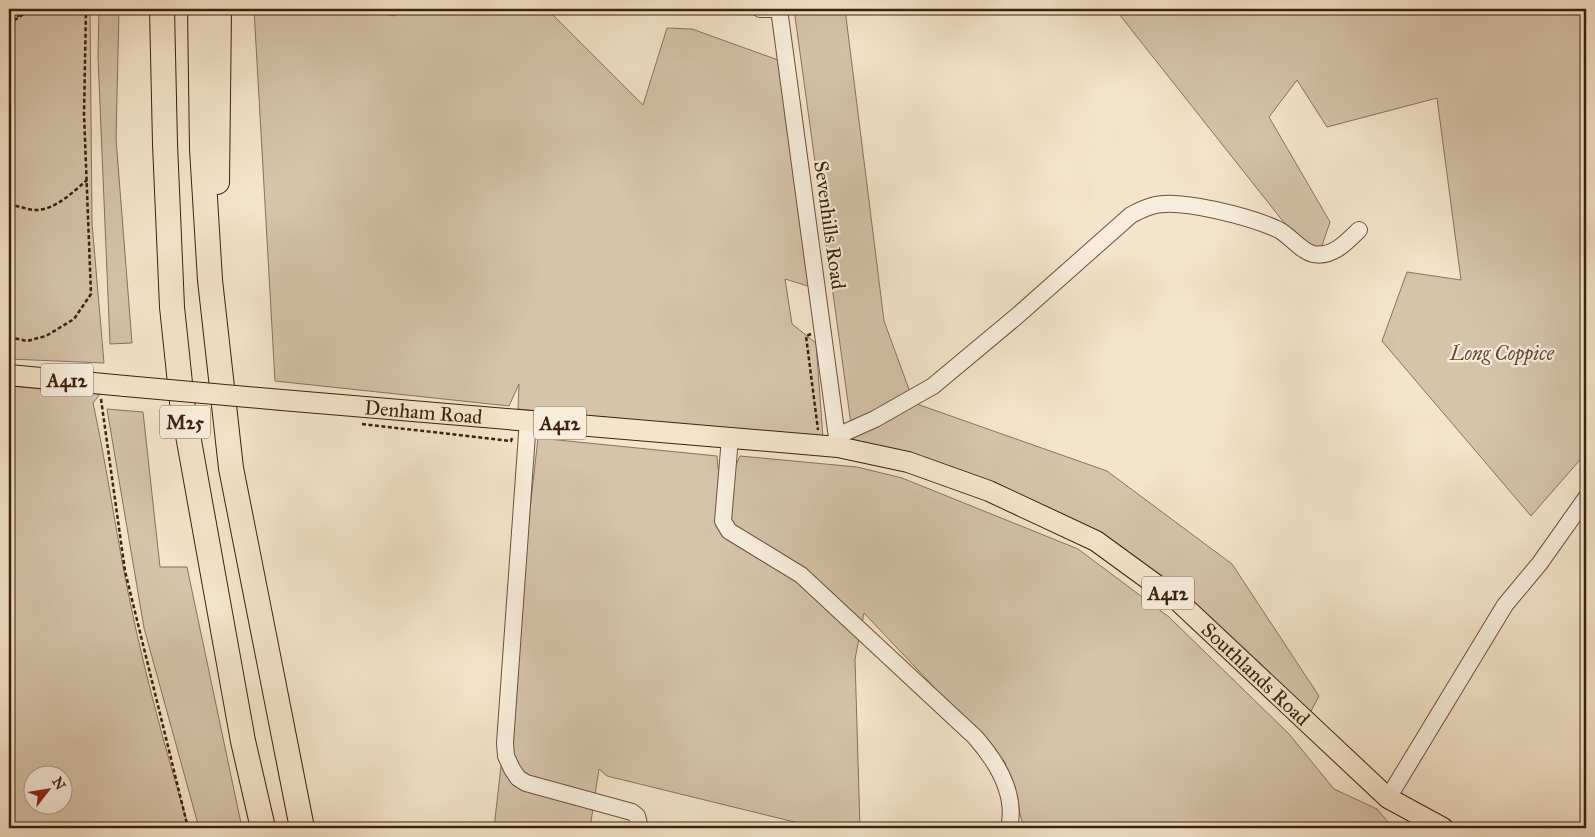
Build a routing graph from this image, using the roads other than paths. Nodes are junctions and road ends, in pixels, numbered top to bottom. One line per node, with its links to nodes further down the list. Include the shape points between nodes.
1 (162, 9): 14 (highway, M25, via 172,307 182,402 242,732)
2 (200, 9): 7 (highway, M25, via 202,149)
3 (219, 9): 7 (highway, M25, via 219,151)
4 (760, 9): 5 (street)
5 (779, 9): 11 (street, Sevenhills Road)
6 (1359, 230): 11 (street, via 1346,244 1328,254 1312,254 1279,230 1226,211 1153,205 1131,215 1018,316 933,386)
7 (210, 280): 15 (highway, M25, via 231,468)
8 (9, 375): 9 (main road, Denham Road / A412, bridge)
9 (528, 420): 10 (main road, Denham Road / A412); 16 (street, via 507,701 506,756 518,778 526,783 632,812 637,816)
10 (730, 438): 11 (main road, Denham Road / A412); 17 (street, via 723,521 729,531 801,575 975,737 988,752 1009,794 1012,811)
11 (838, 441): 13 (main road, Southlands Road / A412, via 989,491 1096,541 1177,600)
12 (1586, 498): 13 (street, via 1540,563 1505,605)
13 (1388, 798): 18 (main road, Southlands Road / A412)
14 (263, 828)
15 (302, 828)
16 (640, 828)
17 (1009, 828)
18 (1443, 828)

